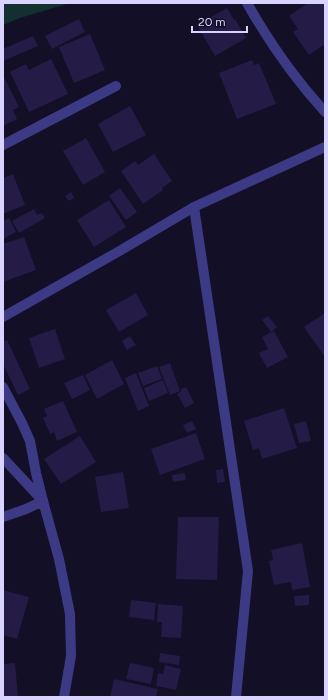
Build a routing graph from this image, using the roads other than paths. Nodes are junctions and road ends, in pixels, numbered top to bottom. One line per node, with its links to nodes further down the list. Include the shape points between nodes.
1 (247, 3): 3 (street, via 275,48)
2 (116, 86): 4 (street)
3 (325, 112)
4 (3, 145)
5 (325, 147): 6 (street)
6 (194, 207): 7 (street); 13 (street, via 248,571)
7 (3, 316)
8 (3, 387): 10 (street, via 30,441)
9 (3, 458): 10 (street)
10 (44, 501): 11 (street); 12 (street, via 70,614 71,656)
11 (3, 517)
12 (64, 697)
13 (236, 697)

